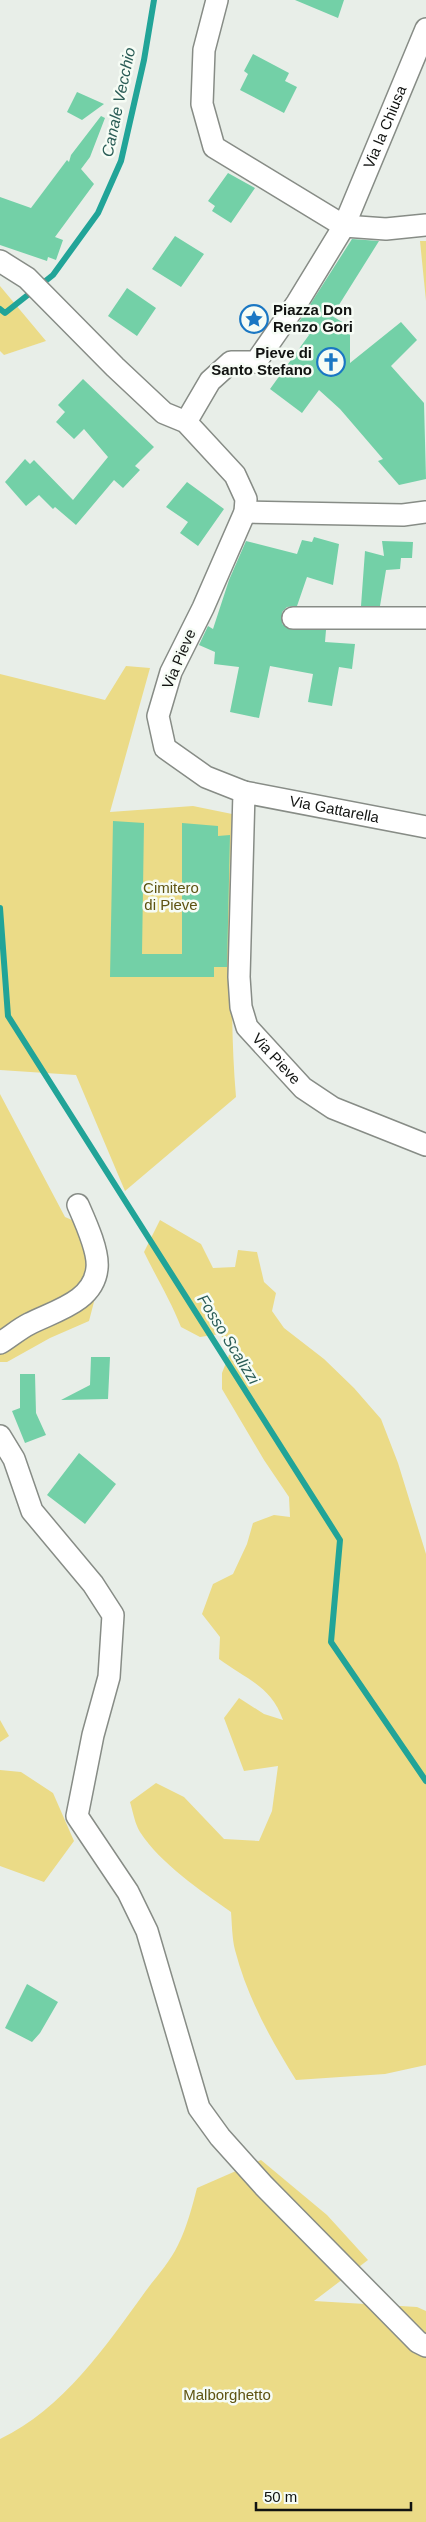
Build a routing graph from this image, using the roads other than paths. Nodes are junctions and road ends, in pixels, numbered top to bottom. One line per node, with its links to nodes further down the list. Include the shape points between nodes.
1 (217, 0): 4 (street, via 204,50 202,104 214,147)
2 (426, 28): 4 (street, Via la Chiusa)
3 (426, 225): 4 (street, via 386,229)
4 (344, 226): 6 (street, Via la Chiusa, via 256,362 231,362 210,381)
5 (0, 261): 6 (street, via 27,278 157,406)
6 (186, 422): 7 (street, via 235,475 246,499)
7 (245, 512): 8 (street, via 403,515); 11 (street, Via Pieve, via 171,672 158,716 165,748 206,777)
8 (426, 512)
9 (293, 618): 10 (street)
10 (426, 618)
11 (244, 792): 12 (street, Via Gattarella); 13 (street, Via Pieve, via 239,977 241,1007 247,1026 303,1088 333,1108)
12 (426, 827)
13 (426, 1145)
14 (78, 1205): 15 (street, via 90,1232 97,1268 88,1291 60,1311 29,1324)
15 (0, 1343)
16 (0, 1436): 17 (street, via 14,1459 32,1511 93,1584 113,1615 109,1677 93,1735 77,1816 128,1892 147,1931 199,2108 264,2186 418,2342)
17 (426, 2346)

